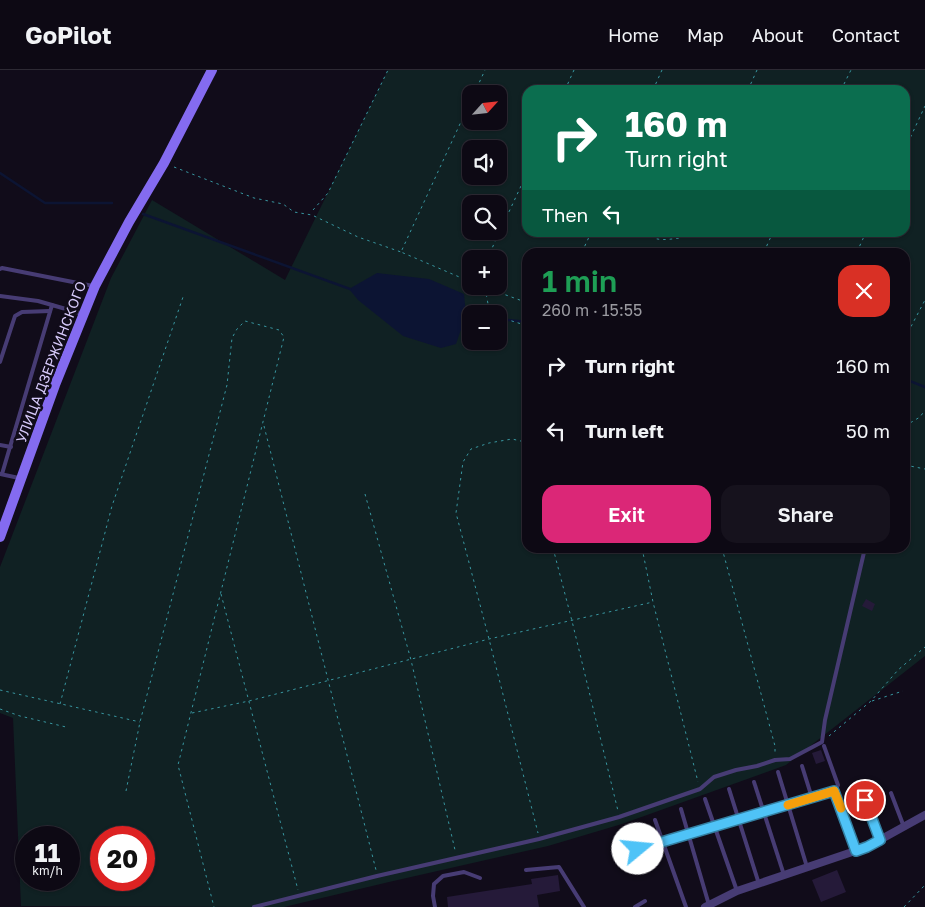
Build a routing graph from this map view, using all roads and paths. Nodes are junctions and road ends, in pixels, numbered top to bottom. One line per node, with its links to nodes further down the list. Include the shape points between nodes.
1 (212, 70): 16 (street, УЛИЦА ДЗЕРЖИНСКОГО)
2 (388, 70): 18 (path, via 328,193)
3 (485, 70): 8 (path)
4 (574, 70): 9 (path)
5 (662, 70): 10 (path)
6 (757, 70): 11 (path)
7 (851, 70): 12 (path)
8 (478, 85)
9 (567, 85)
10 (655, 85)
11 (750, 85)
12 (844, 85)
13 (925, 106): 15 (path)
14 (462, 120): 24 (path)
15 (910, 138)
16 (164, 163): 24 (path, via 254,198 283,204 294,212 312,215 358,237); 27 (street, УЛИЦА ДЗЕРЖИНСКОГО)
17 (522, 184): 23 (path)
18 (313, 210)
19 (589, 237): 22 (path)
20 (650, 237): 21 (path, via 663,240)
21 (682, 237)
22 (584, 248)
23 (491, 250)
24 (401, 252): 26 (path)
25 (0, 269): 27 (lane)
26 (462, 278)
27 (95, 286): 35 (street, УЛИЦА ДЗЕРЖИНСКОГО)
28 (505, 295): 32 (path)
29 (0, 296): 33 (lane)
30 (183, 297): 67 (path, via 112,506)
31 (925, 300): 38 (path)
32 (522, 301)
33 (52, 305): 34 (lane); 35 (lane)
34 (50, 311): 39 (lane, via 22,312 15,316); 45 (lane)
35 (83, 314): 49 (street, УЛИЦА ДЗЕРЖИНСКОГО)
36 (507, 319): 37 (path)
37 (522, 324)
38 (910, 328)
39 (0, 362)
40 (925, 410): 42 (path)
41 (263, 423): 56 (path); 62 (path); 70 (path, via 284,337 279,330 245,321 232,338 226,385)
42 (910, 423)
43 (522, 441): 59 (path, via 512,438 470,449 463,462 456,513)
44 (0, 445): 45 (lane)
45 (11, 447): 48 (lane)
46 (910, 466): 47 (path)
47 (925, 470)
48 (1, 474): 49 (lane)
49 (21, 478): 51 (street, УЛИЦА ДЗЕРЖИНСКОГО)
50 (365, 494): 61 (path)
51 (0, 536)
52 (553, 553): 58 (path)
53 (643, 553): 57 (path)
54 (723, 553): 73 (path, via 775,746)
55 (864, 553): 72 (lane, via 825,720)
56 (221, 593): 65 (path); 69 (path)
57 (653, 602): 58 (path); 77 (path)
58 (572, 621): 59 (path); 89 (path)
59 (490, 639): 61 (path); 95 (path)
60 (925, 646): 66 (path)
61 (411, 660): 62 (path); 100 (path)
62 (328, 680): 65 (path); 104 (path)
63 (0, 690): 67 (path)
64 (903, 691): 66 (path)
65 (249, 701): 69 (path); 109 (path)
66 (871, 701): 72 (path)
67 (60, 704): 70 (path)
68 (0, 709): 71 (path)
69 (191, 713): 112 (path, via 178,765)
70 (140, 722): 79 (path)
71 (66, 727)
72 (823, 744): 73 (lane, via 790,759); 80 (lane, via 838,785)
73 (775, 760): 77 (lane, via 714,777)
74 (802, 766): 82 (lane)
75 (778, 772): 85 (lane)
76 (754, 782): 87 (lane)
77 (700, 789): 89 (lane)
78 (729, 789): 90 (lane)
79 (126, 791)
80 (834, 791): 82 (lane); 99 (lane)
81 (891, 794): 93 (lane)
82 (812, 798): 85 (lane)
83 (705, 799): 92 (lane)
84 (865, 800): 96 (lane)
85 (788, 804): 87 (lane); 101 (lane)
86 (681, 809): 94 (lane)
87 (763, 812): 90 (lane); 103 (lane)
88 (925, 815): 93 (street)
89 (619, 816): 95 (lane)
90 (739, 819): 92 (lane); 106 (lane)
91 (655, 820): 97 (lane)
92 (714, 827): 94 (lane); 108 (lane)
93 (904, 827): 96 (street)
94 (688, 834): 97 (lane); 111 (lane)
95 (539, 839): 100 (lane)
96 (880, 840): 99 (street)
97 (663, 842): 98 (lane); 117 (lane)
98 (638, 849)
99 (856, 851): 101 (street)
100 (457, 858): 104 (lane)
101 (807, 867): 103 (street)
102 (526, 870): 115 (lane, via 559,867)
103 (784, 875): 106 (street)
104 (377, 876): 109 (lane)
105 (480, 878): 114 (lane, via 464,872 442,876 434,884)
106 (759, 884): 108 (street)
107 (925, 885): 118 (path)
108 (737, 891): 111 (street)
109 (299, 896): 113 (lane)
110 (645, 901): 116 (lane)
111 (707, 906)
112 (214, 907)
113 (254, 907)
114 (435, 907)
115 (584, 907)
116 (635, 907)
117 (686, 907)
118 (904, 907)

